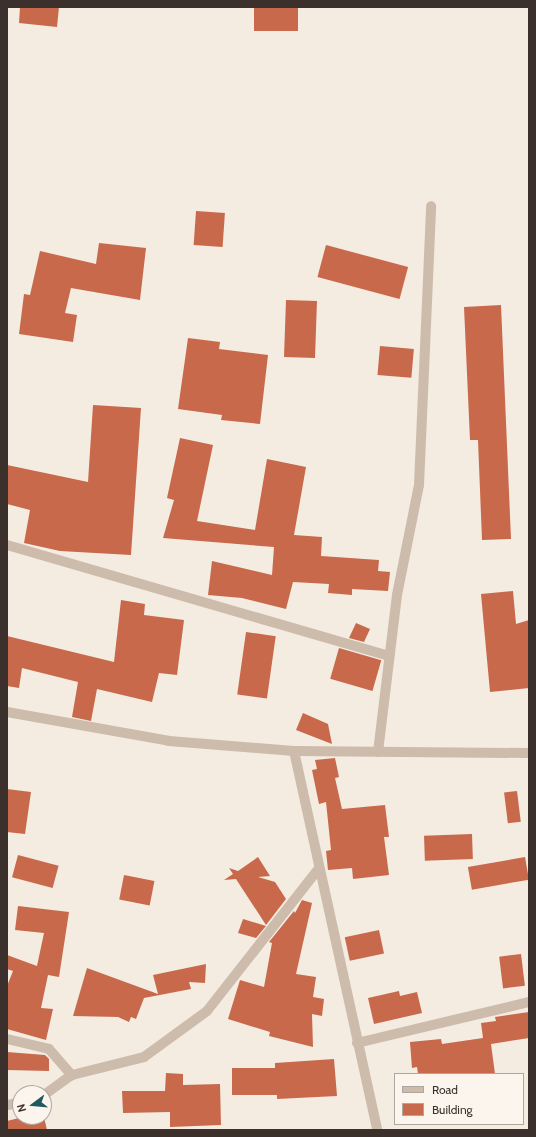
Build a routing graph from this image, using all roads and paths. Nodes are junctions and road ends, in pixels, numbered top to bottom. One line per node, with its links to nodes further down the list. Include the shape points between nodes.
1 (432, 206): 3 (street, via 419,485 397,595)
2 (7, 545): 3 (street)
3 (390, 656): 6 (street)
4 (7, 712): 5 (street, via 169,741)
5 (294, 751): 6 (street); 8 (street)
6 (378, 752): 7 (street)
7 (529, 753)
8 (319, 868): 11 (street); 12 (street, via 207,1011 144,1057)
9 (529, 1002): 11 (street)
10 (7, 1039): 12 (street, via 49,1049)
11 (358, 1043): 14 (street)
12 (72, 1075): 13 (street)
13 (52, 1089)
14 (377, 1130)

